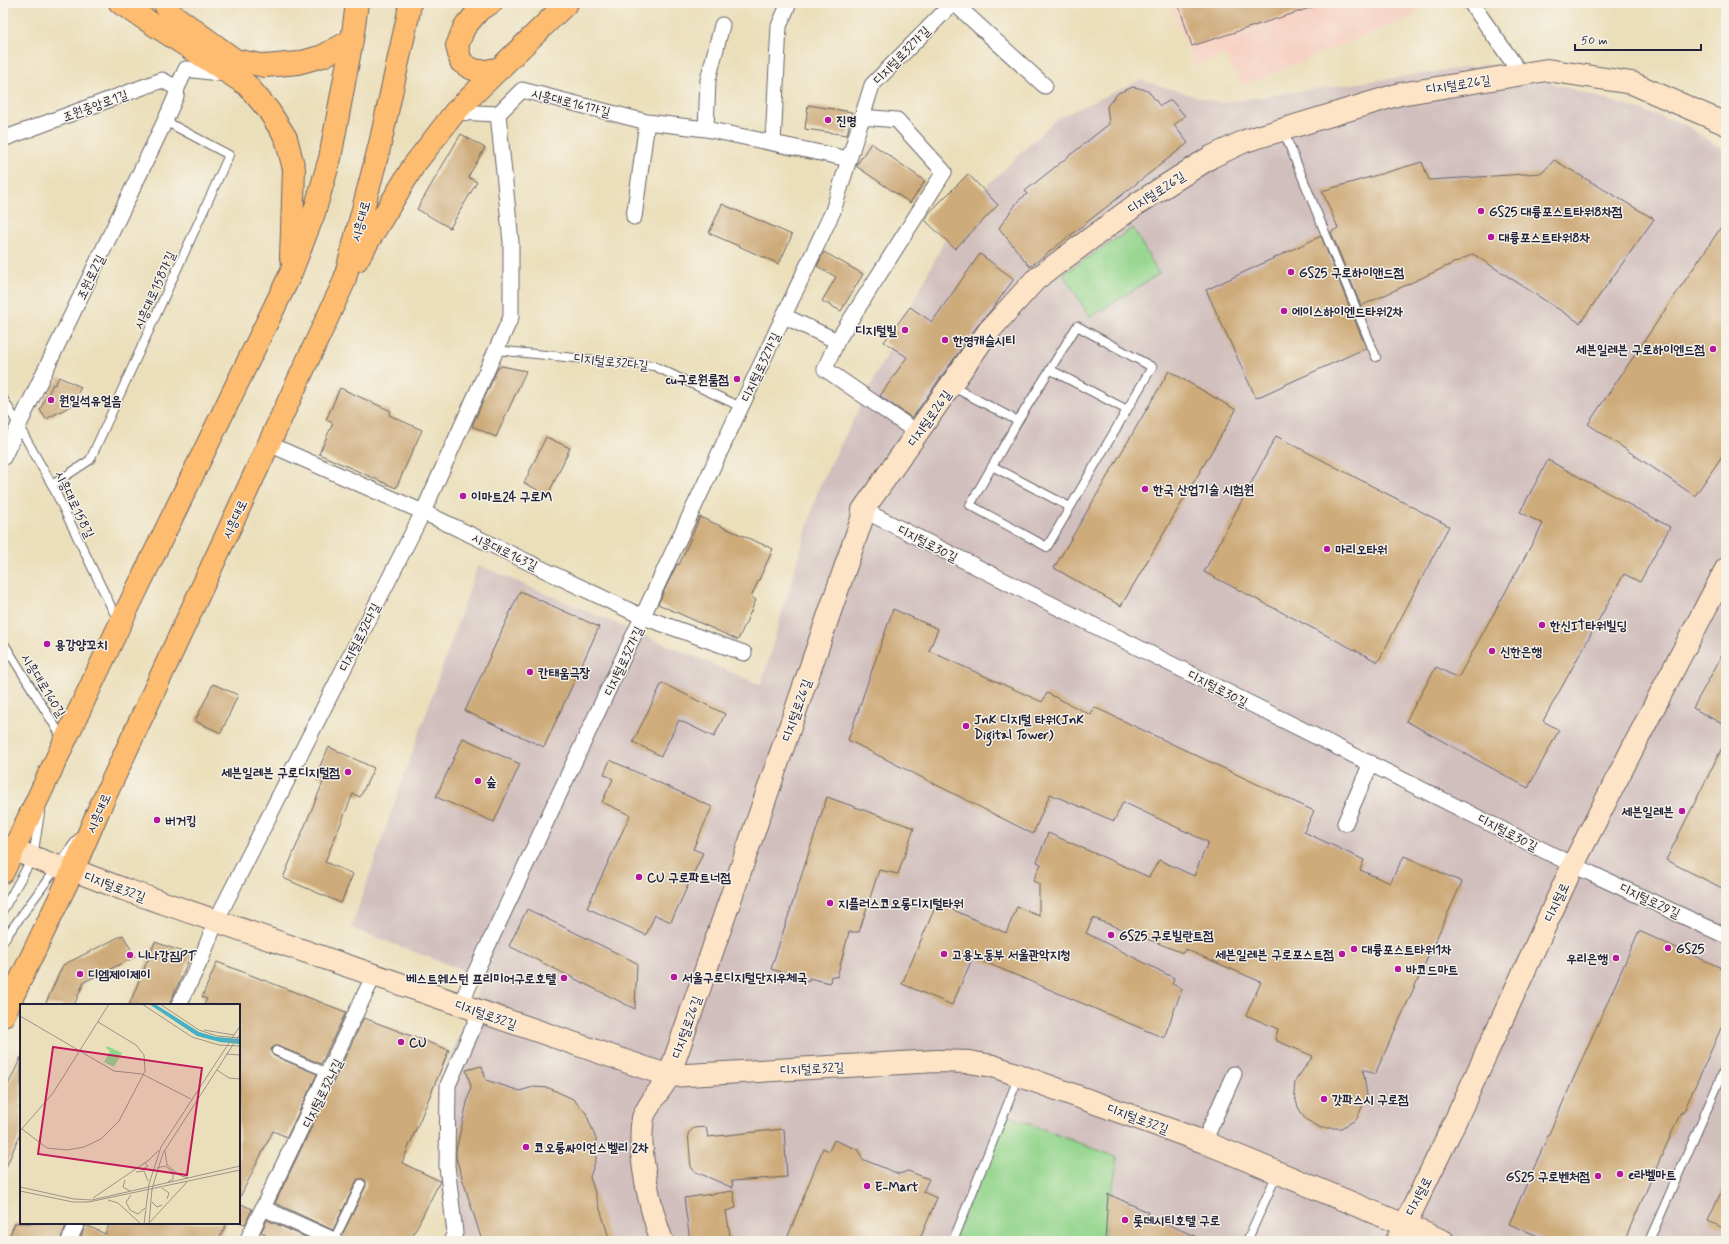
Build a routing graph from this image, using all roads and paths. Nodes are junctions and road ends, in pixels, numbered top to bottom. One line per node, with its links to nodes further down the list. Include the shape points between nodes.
1 (120, 3): 13 (main road)
2 (164, 3): 11 (main road, via 169,12 235,60 265,66 298,63 323,56)
3 (357, 3): 11 (main road)
4 (410, 3): 30 (main road, 시흥대로, via 380,144)
5 (492, 3): 12 (main road, via 480,9 464,28 457,46 461,62 471,70 482,72)
6 (567, 3): 12 (main road)
7 (789, 3): 26 (street, via 779,26)
8 (953, 3): 15 (street, 디지털로32가길); 19 (street, 디지털로32가길, via 872,84)
9 (1471, 3): 14 (street)
10 (722, 25): 23 (street, via 708,80)
11 (352, 40): 29 (main road, via 330,158 314,212)
12 (501, 68): 17 (main road)
13 (231, 74): 16 (street, 조원로2길, via 186,69); 29 (main road, via 247,85 269,111 286,138 294,168)
14 (1521, 74): 22 (street, 디지털로26길, via 1547,70 1632,83); 24 (street, 디지털로26길, via 1400,94)
15 (1044, 86)
16 (177, 92): 20 (street, 조원로2길); 25 (street, 조원중앙로1길, via 162,80)
17 (455, 112): 18 (street); 30 (main road, via 414,165)
18 (498, 114): 21 (street, 시흥대로161가길, via 522,90); 33 (street, 디지털로32다길, via 511,242 511,317)
19 (862, 117): 27 (street, 디지털로32가길); 32 (street, via 898,120 944,172)
20 (165, 121): 41 (street, 조원로2길); 46 (lane, 시흥대로158가길, via 229,155 90,460)
21 (648, 122): 23 (street, 시흥대로161가길); 28 (street)
22 (1726, 124)
23 (706, 129): 26 (street, 시흥대로161가길)
24 (1283, 129): 34 (lane); 36 (street, 디지털로26길, via 1245,141 1211,157 1137,204 1035,280 988,332)
25 (3, 139)
26 (773, 143): 27 (street, 시흥대로161가길)
27 (849, 159): 31 (street, 디지털로32가길, via 833,211)
28 (634, 217)
29 (290, 275): 52 (main road)
30 (344, 282): 43 (main road, 시흥대로)
31 (784, 316): 32 (street, 디지털로32가길); 38 (street, 디지털로32가길)
32 (837, 341): 42 (street, via 826,369)
33 (496, 350): 38 (lane, 디지털로32다길, via 654,366); 49 (street, 디지털로32다길)
34 (1376, 357)
35 (1051, 370): 39 (lane); 39 (lane, via 1077,326 1152,367); 40 (lane)
36 (951, 386): 40 (lane); 42 (street, 디지털로26길)
37 (3, 398): 41 (lane, 시흥대로158길)
38 (741, 407): 51 (street, 디지털로32가길)
39 (1127, 410): 47 (lane)
40 (1018, 421): 45 (lane)
41 (18, 425): 44 (street, 조원로2길); 46 (lane, 시흥대로158길)
42 (918, 433): 48 (street, 디지털로26길)
43 (268, 444): 49 (street, 시흥대로163길); 60 (main road, 시흥대로, via 100,808)
44 (3, 458)
45 (992, 466): 47 (lane); 47 (lane, via 970,505 1047,547)
46 (52, 485): 52 (lane, 시흥대로158길)
47 (1070, 507)
48 (863, 510): 56 (street, 디지털로30길); 74 (street, 디지털로26길)
49 (422, 512): 51 (street, 시흥대로163길); 62 (street, 디지털로32다길)
50 (1726, 569): 59 (street, 디지털로)
51 (643, 617): 54 (street, 시흥대로163길); 67 (street, 디지털로32가길)
52 (120, 624): 55 (main road)
53 (3, 642): 55 (lane, 시흥대로160길)
54 (744, 653)
55 (65, 741): 58 (main road)
56 (1371, 764): 57 (street); 59 (street, 디지털로30길)
57 (1344, 823)
58 (12, 860): 60 (street, 디지털로32길); 61 (lane)
59 (1574, 865): 63 (street, 디지털로29길); 80 (street, 디지털로, via 1451,1130)
60 (64, 868): 62 (street, 디지털로32길); 64 (lane); 68 (main road, 시흥대로)
61 (3, 910)
62 (216, 921): 65 (street, 디지털로32길); 66 (street)
63 (1726, 936)
64 (3, 941)
65 (375, 976): 67 (street, 디지털로32길); 71 (street, 디지털로32나길); 78 (lane, 디지털로32나길)
66 (180, 1004)
67 (470, 1008): 74 (street, 디지털로32길); 85 (street, 디지털로32가길, via 448,1085 447,1166 455,1233)
68 (3, 1016)
69 (276, 1051): 71 (lane)
70 (1726, 1066): 90 (lane)
71 (328, 1073): 78 (street, 디지털로32나길)
72 (1234, 1074): 75 (street)
73 (1019, 1075): 74 (street, 디지털로32길, via 993,1066 937,1061); 75 (street, 디지털로32길); 87 (lane)
74 (669, 1076): 86 (street, 디지털로26길, via 644,1117 643,1123 642,1158 656,1225)
75 (1204, 1142): 76 (street, 디지털로32길)
76 (1278, 1173): 80 (street, 디지털로32길); 88 (lane)
77 (361, 1184): 81 (lane)
78 (264, 1208): 81 (street); 83 (street, 디지털로32나길); 84 (lane, 디지털로32나길)
79 (77, 1224): 82 (street)
80 (1400, 1233): 89 (street, 디지털로32길)
81 (335, 1240)
82 (69, 1241)
83 (247, 1241)
84 (251, 1241)
85 (451, 1241)
86 (662, 1241)
87 (954, 1241)
88 (1247, 1241)
89 (1443, 1241)
90 (1649, 1241)

